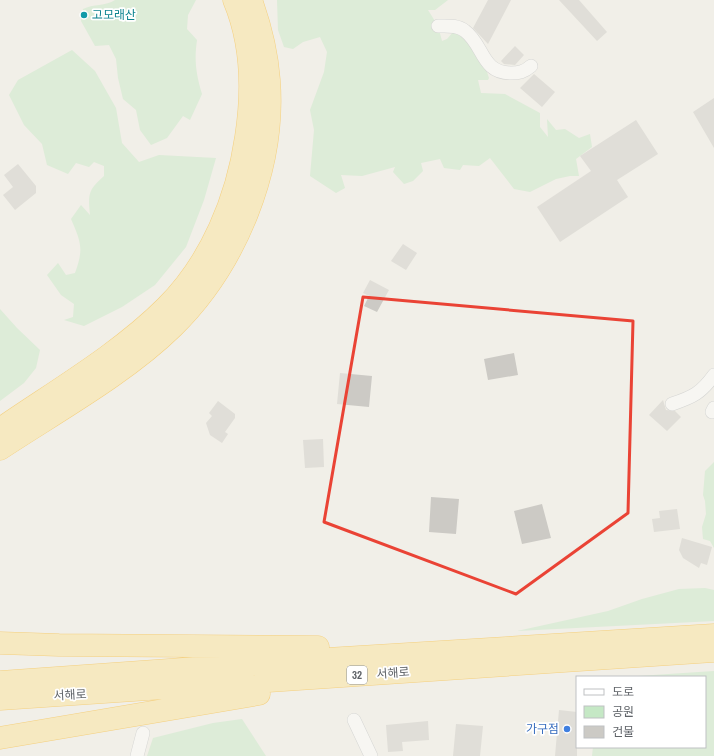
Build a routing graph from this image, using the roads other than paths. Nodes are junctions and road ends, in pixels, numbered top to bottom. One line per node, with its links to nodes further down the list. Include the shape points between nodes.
1 (238, 2): 6 (highway, via 249,69 250,101 247,130 234,191 221,226 205,255 167,307 139,332); 7 (highway, via 266,57 269,86 268,119 262,161 240,231 231,248 205,289 159,340 108,378)
2 (438, 26): 3 (street, via 460,28 467,32 492,68 499,72 518,73)
3 (531, 66)
4 (714, 374): 5 (street, via 703,390 691,398)
5 (672, 404)
6 (0, 429)
7 (0, 449)
8 (714, 635): 10 (highway, 서해로 / 32)
9 (0, 642): 10 (highway, via 59,645)
10 (501, 648): 13 (highway, 서해로 / 32)
11 (714, 651): 12 (highway, 서해로 / 32)
12 (438, 670): 14 (highway, 서해로 / 32); 19 (highway, via 287,689)
13 (0, 682)
14 (96, 693): 15 (highway, 서해로 / 32); 16 (highway)
15 (0, 699)
16 (0, 705)
17 (354, 720): 21 (street)
18 (143, 733): 20 (street)
19 (0, 738)
20 (137, 756)
21 (371, 756)

